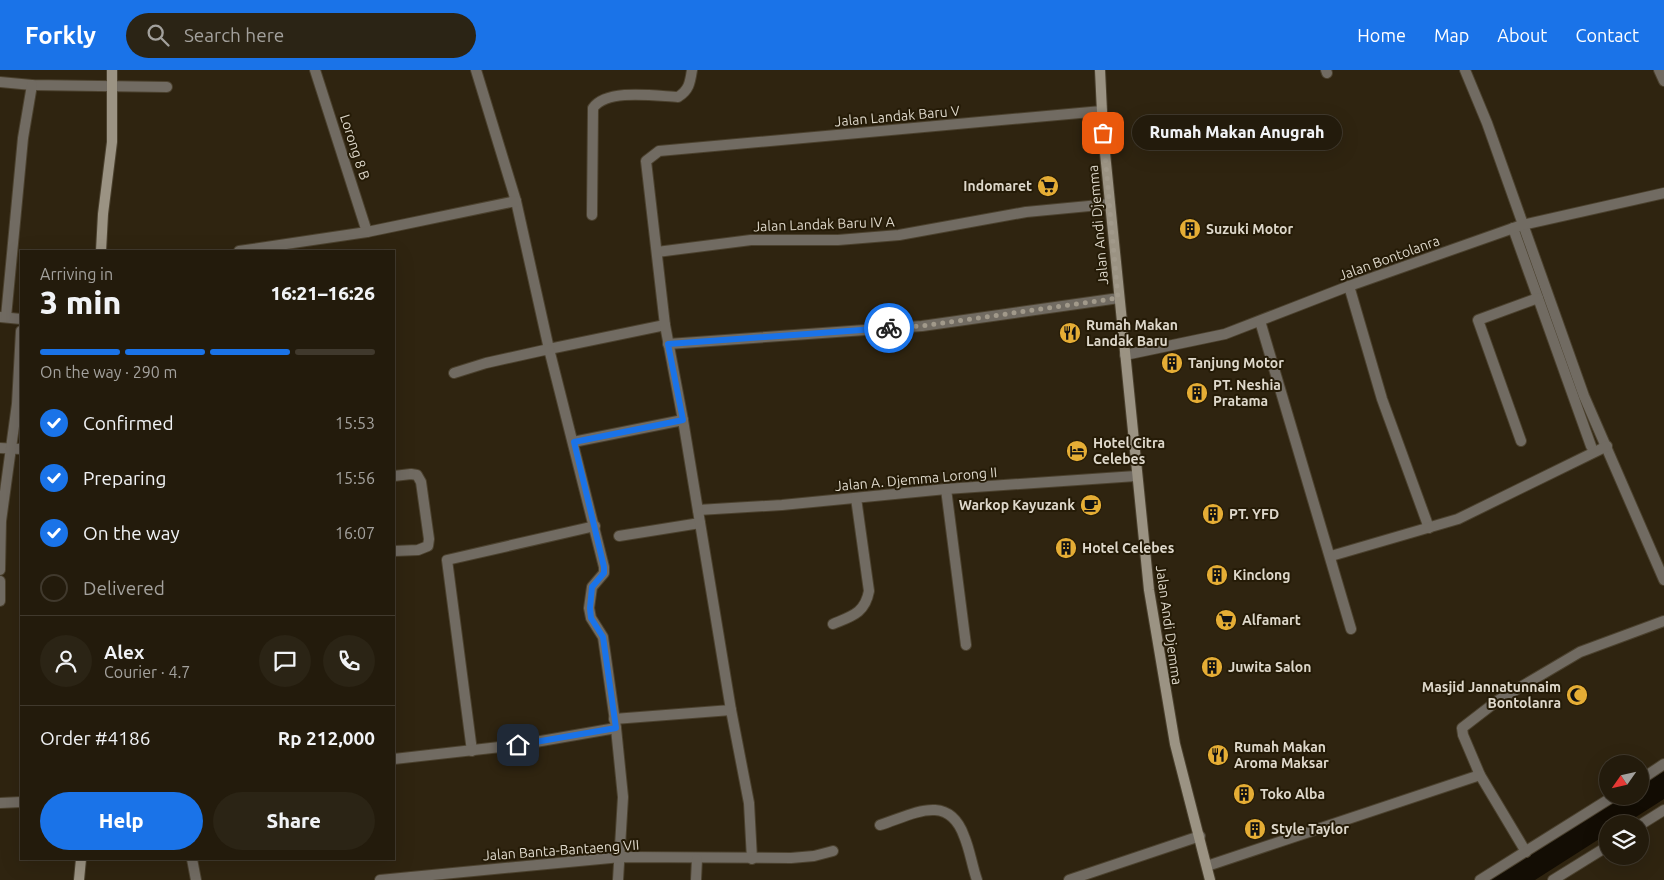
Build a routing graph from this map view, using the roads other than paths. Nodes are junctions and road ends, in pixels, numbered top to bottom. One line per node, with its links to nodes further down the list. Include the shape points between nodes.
1 (112, 70): 11 (main road)
2 (315, 70): 19 (street, Lorong 8 B)
3 (476, 70): 15 (street)
4 (692, 70): 17 (street, via 690,85 678,97 613,97 602,99 594,108)
5 (1100, 70): 13 (main road, Jalan Andi Djemma)
6 (1466, 70): 18 (street, via 1487,123)
7 (1659, 70): 8 (street)
8 (1664, 81)
9 (0, 82): 10 (street)
10 (32, 85): 11 (street); 26 (street)
11 (112, 86): 12 (street); 20 (main road, via 112,142)
12 (167, 88)
13 (1102, 111): 16 (main road, Jalan Andi Djemma); 22 (street, Jalan Landak Baru V, via 659,151 646,161)
14 (1664, 193): 18 (street, Jalan Bontolanra)
15 (516, 201): 19 (street); 32 (street)
16 (1110, 204): 22 (street, Jalan Landak Baru IV A, via 1026,212 899,235 838,240 751,240); 24 (main road, Jalan Andi Djemma)
17 (592, 215)
18 (1518, 227): 23 (street, Jalan Bontolanra); 25 (street); 39 (street)
19 (367, 232): 21 (street)
20 (102, 250)
21 (245, 250)
22 (656, 252): 29 (street)
23 (1348, 286): 28 (street, Jalan Bontolanra); 49 (street, via 1382,399)
24 (1118, 298): 30 (street, via 922,326); 33 (main road, Jalan Andi Djemma)
25 (1538, 298): 36 (street, via 1478,320); 38 (street)
26 (3, 317): 27 (street)
27 (20, 319)
28 (1260, 321): 33 (street, Jalan Bontolanra, via 1225,334); 52 (street)
29 (665, 325): 30 (street); 32 (street)
30 (668, 344): 35 (street)
31 (20, 349): 40 (street, via 17,404)
32 (549, 349): 34 (street); 37 (street)
33 (1125, 356): 43 (main road, Jalan Andi Djemma)
34 (454, 373)
35 (683, 420): 37 (street); 46 (street)
36 (1521, 441)
37 (574, 442): 48 (street)
38 (1591, 446)
39 (1607, 446): 49 (street, via 1464,516); 54 (street)
40 (5, 449): 41 (street); 53 (street)
41 (20, 449)
42 (395, 476): 51 (street, via 411,474 421,482 429,539 428,546 418,550)
43 (1136, 476): 44 (street, Jalan A. Djemma Lorong II); 74 (main road, Jalan Andi Djemma, via 1162,674 1175,744)
44 (946, 489): 45 (street, Jalan A. Djemma Lorong II); 60 (street)
45 (856, 498): 46 (street, Jalan A. Djemma Lorong II); 58 (street, via 868,601 858,613)
46 (698, 510): 47 (street)
47 (700, 523): 50 (street); 61 (street)
48 (596, 526): 62 (street, via 604,573 592,587 590,608 591,618 603,637); 63 (street, via 447,560)
49 (1429, 528): 52 (street)
50 (619, 536)
51 (395, 551)
52 (1331, 556): 59 (street)
53 (0, 570)
54 (1663, 576)
55 (0, 582): 56 (street)
56 (0, 601)
57 (1664, 621): 67 (street, via 1580,652 1464,724 1463,735)
58 (833, 624)
59 (1351, 629)
60 (966, 645)
61 (731, 710): 62 (street); 80 (street, via 748,803)
62 (615, 724): 63 (street, via 562,739); 78 (street, via 623,797)
63 (472, 751): 64 (street)
64 (395, 759)
65 (1664, 764): 66 (street)
66 (1649, 774)
67 (1480, 776): 76 (street); 83 (street)
68 (20, 802): 69 (street)
69 (0, 803)
70 (1600, 805): 76 (street)
71 (1664, 810): 72 (street)
72 (1649, 819)
73 (880, 826): 89 (street, via 929,809 943,810 958,822 965,836)
74 (1200, 836): 83 (main road, Jalan Andi Djemma); 90 (street)
75 (833, 850): 80 (street, Jalan Banta-Bantaeng VII, via 814,856)
76 (1526, 852): 92 (street)
77 (1599, 852): 93 (street)
78 (621, 857): 79 (street, Jalan Banta-Bantaeng VII); 86 (street, Jalan Banta-Bantaeng VII); 87 (street)
79 (697, 859): 80 (street, Jalan Banta-Bantaeng VII); 88 (street)
80 (752, 859)
81 (81, 860): 84 (main road)
82 (192, 860): 85 (street)
83 (1208, 866): 91 (main road, Jalan Andi Djemma)
84 (80, 880)
85 (196, 880)
86 (380, 880)
87 (618, 880)
88 (696, 880)
89 (977, 880)
90 (1069, 880)
91 (1210, 880)
92 (1480, 880)
93 (1553, 880)

